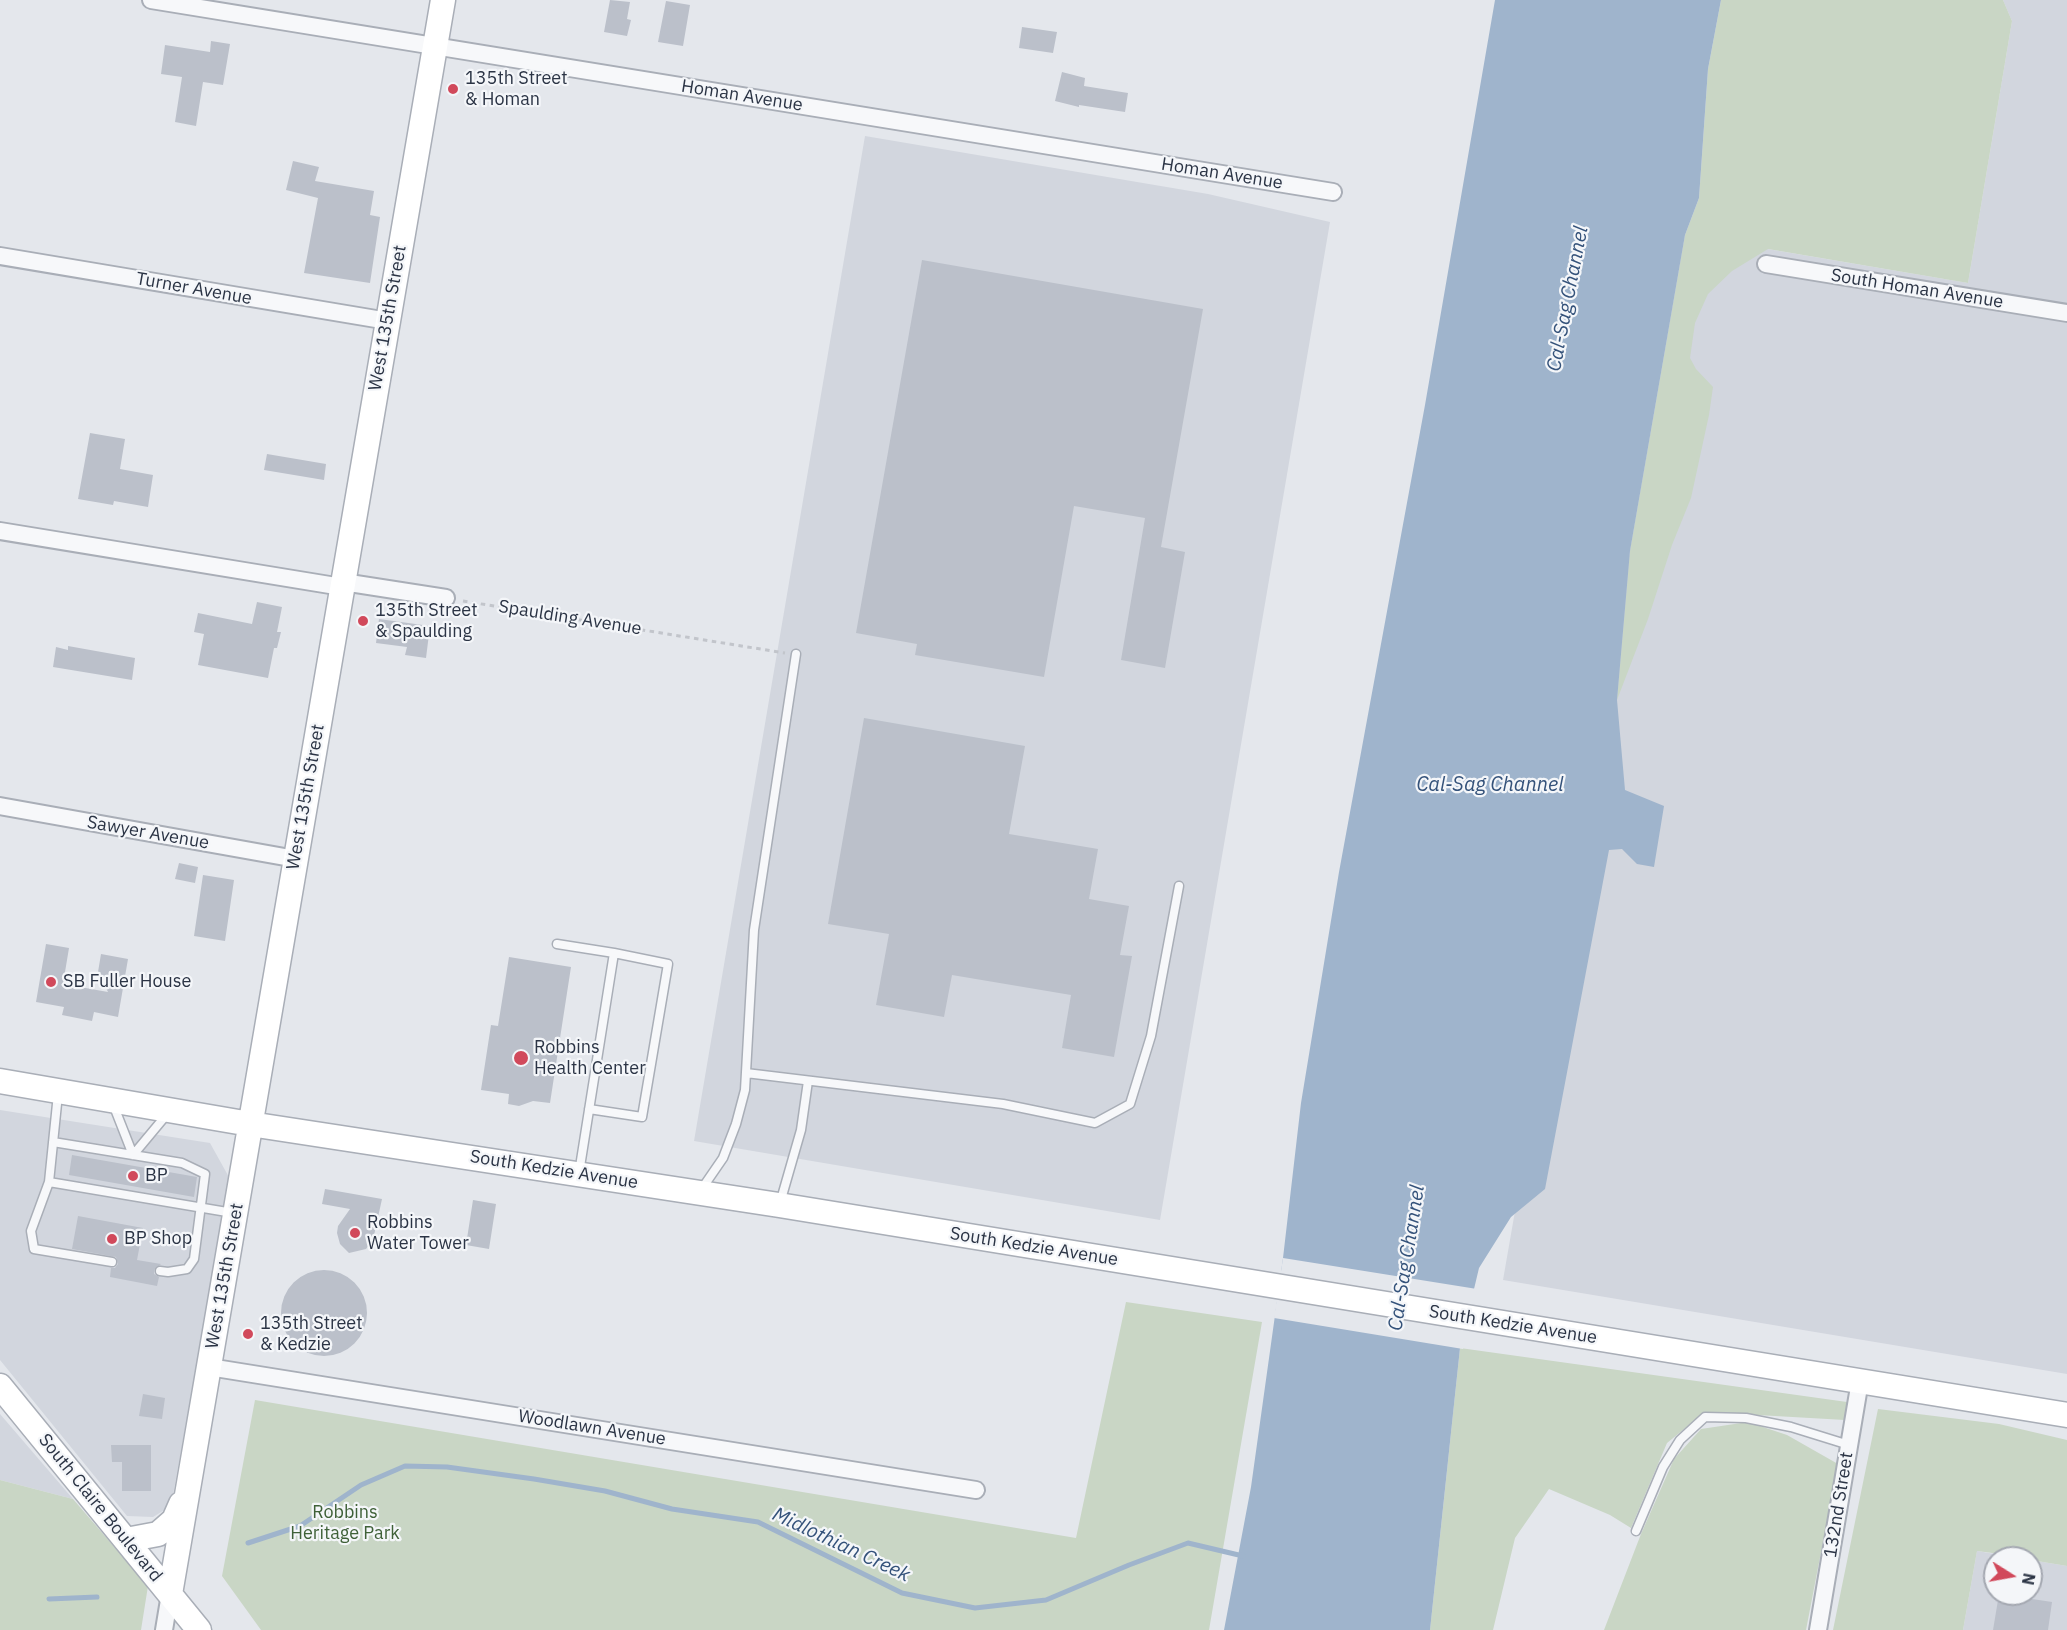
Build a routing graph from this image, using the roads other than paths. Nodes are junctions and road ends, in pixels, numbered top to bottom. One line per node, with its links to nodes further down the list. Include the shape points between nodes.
1 (157, 0): 3 (street, Homan Avenue)
2 (443, 0): 3 (main road, West 135th Street)
3 (435, 46): 4 (street, Homan Avenue); 8 (main road, West 135th Street)
4 (1333, 192)
5 (0, 256): 8 (street, Turner Avenue)
6 (1766, 264): 7 (street, South Homan Avenue)
7 (2067, 313)
8 (388, 321): 10 (main road, West 135th Street)
9 (0, 531): 10 (street)
10 (343, 585): 11 (street); 14 (main road, West 135th Street)
11 (446, 598)
12 (796, 654): 18 (lane, via 754,930)
13 (0, 806): 14 (street, Sawyer Avenue)
14 (296, 860): 25 (main road, West 135th Street)
15 (1179, 886): 20 (lane, via 1151,1036 1130,1104 1095,1123 1003,1104)
16 (557, 944): 17 (lane)
17 (614, 953): 23 (lane); 23 (lane, via 668,964 642,1117)
18 (746, 1073): 20 (lane); 30 (lane, via 736,1124 723,1158)
19 (0, 1081): 21 (main road, South Kedzie Avenue)
20 (808, 1081): 31 (lane, via 801,1130)
21 (58, 1091): 22 (main road, South Kedzie Avenue); 26 (lane)
22 (112, 1100): 24 (main road, South Kedzie Avenue); 27 (lane)
23 (589, 1109): 28 (lane)
24 (170, 1110): 25 (main road, South Kedzie Avenue); 27 (lane)
25 (250, 1124): 28 (main road, South Kedzie Avenue); 33 (main road, West 135th Street)
26 (53, 1142): 27 (lane); 29 (lane)
27 (133, 1155): 32 (lane, via 182,1163 205,1174)
28 (579, 1174): 30 (main road, South Kedzie Avenue)
29 (49, 1182): 32 (lane); 34 (lane, via 32,1231 34,1248)
30 (699, 1192): 31 (main road, South Kedzie Avenue)
31 (780, 1205): 37 (main road, South Kedzie Avenue)
32 (201, 1208): 33 (lane); 35 (lane, via 194,1259 188,1269)
33 (235, 1214): 36 (main road, West 135th Street)
34 (112, 1262)
35 (160, 1271)
36 (209, 1367): 41 (main road, West 135th Street); 42 (street, Woodlawn Avenue)
37 (1860, 1381): 39 (main road, South Kedzie Avenue); 40 (street, 132nd Street)
38 (0, 1386): 44 (main road, South Claire Boulevard)
39 (2067, 1415)
40 (1849, 1445): 43 (lane, via 1746,1418 1705,1417 1680,1440 1663,1467); 48 (street, 132nd Street)
41 (188, 1488): 44 (main road, via 174,1520 158,1534); 45 (main road, West 135th Street)
42 (976, 1490)
43 (1636, 1531)
44 (126, 1540): 45 (main road, South Claire Boulevard)
45 (170, 1594): 46 (street); 47 (main road, South Claire Boulevard)
46 (164, 1630)
47 (199, 1630)
48 (1818, 1630)

